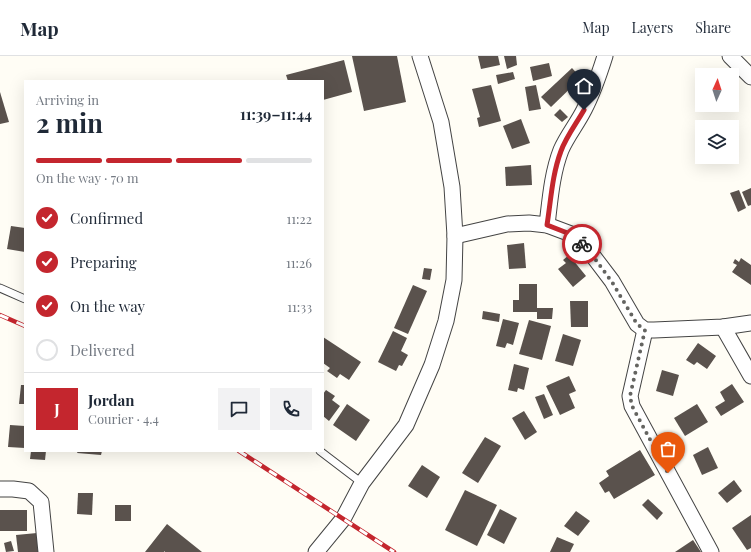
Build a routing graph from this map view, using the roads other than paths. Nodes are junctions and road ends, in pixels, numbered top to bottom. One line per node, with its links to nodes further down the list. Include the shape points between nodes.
1 (420, 56): 6 (street, via 441,122 452,187)
2 (605, 56): 5 (street, via 595,87 561,151 552,185)
3 (730, 56): 4 (street)
4 (751, 77)
5 (547, 225): 6 (street, via 507,224); 11 (street, via 570,234 587,248 612,282 637,324)
6 (455, 236): 14 (street, via 454,280 446,321 432,366 406,425)
7 (0, 288): 8 (lane)
8 (24, 299)
9 (751, 323): 10 (street)
10 (723, 327): 11 (street); 12 (street)
11 (645, 330): 18 (street, via 630,396 632,406)
12 (751, 376)
13 (321, 452): 14 (lane)
14 (362, 483): 17 (street, via 343,519)
15 (0, 489): 16 (street, via 29,491 40,502)
16 (46, 552)
17 (316, 552)
18 (711, 552)

